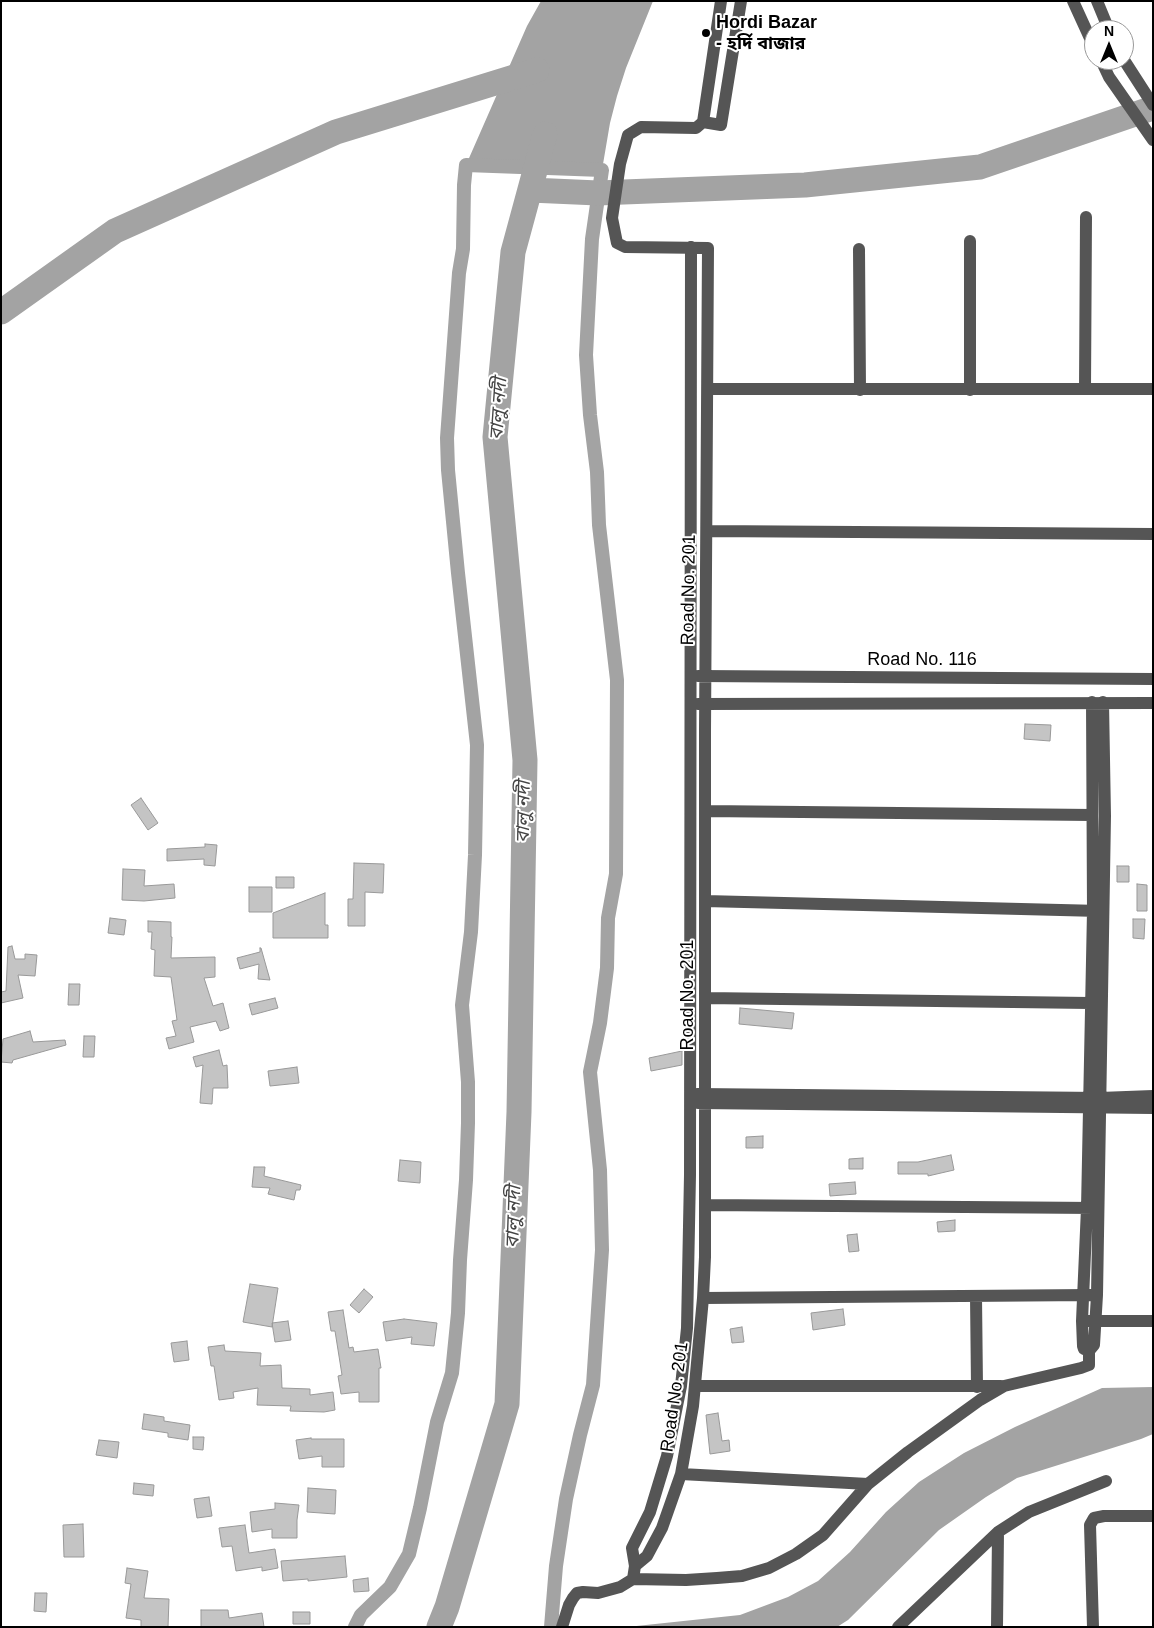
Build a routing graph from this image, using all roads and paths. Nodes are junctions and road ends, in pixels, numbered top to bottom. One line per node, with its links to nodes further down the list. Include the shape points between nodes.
1 (721, 1): 10 (street)
2 (741, 1): 10 (street, via 721,124)
3 (1073, 1): 6 (street)
4 (1097, 1): 5 (street)
5 (1105, 20)
6 (1084, 25)
7 (1106, 70): 11 (street)
8 (1130, 70): 9 (street)
9 (1153, 105)
10 (703, 122): 14 (street, via 696,128 641,127 628,135 612,218 617,243 625,247)
11 (1153, 140)
12 (1086, 216): 17 (street)
13 (970, 241): 20 (street)
14 (691, 247): 16 (street, Road No. 201, via 708,248); 23 (street, Road No. 201)
15 (859, 249): 19 (street)
16 (708, 389): 19 (street); 21 (street, Road No. 201)
17 (1085, 389): 18 (street); 20 (street)
18 (1153, 389)
19 (860, 390): 20 (street)
20 (970, 390)
21 (707, 531): 22 (street); 24 (street, Road No. 201)
22 (1153, 534)
23 (690, 676): 24 (street, Road No. 116); 28 (street, Road No. 201)
24 (706, 676): 25 (street, Road No. 116); 29 (street, Road No. 201)
25 (1153, 679)
26 (1098, 702): 27 (street); 29 (street); 31 (street); 33 (street, via 1105,816)
27 (1153, 703)
28 (690, 704): 29 (street); 37 (street, Road No. 201)
29 (705, 704): 30 (street, Road No. 201)
30 (705, 812): 31 (street); 32 (street, Road No. 201)
31 (1092, 815): 33 (street)
32 (705, 901): 33 (street); 34 (street, Road No. 201)
33 (1098, 911): 35 (street); 39 (street)
34 (705, 998): 35 (street); 38 (street, Road No. 201)
35 (1090, 1003): 39 (street)
36 (1153, 1096): 39 (street)
37 (690, 1098): 38 (street); 58 (street, Road No. 201, via 687,1328 681,1386 667,1456 650,1512 632,1548)
38 (705, 1098): 39 (street); 41 (street, Road No. 201)
39 (1094, 1102): 40 (street); 42 (street)
40 (1153, 1108)
41 (705, 1205): 42 (street); 45 (street, Road No. 201)
42 (1092, 1208): 43 (street)
43 (1090, 1295): 44 (street); 46 (street); 47 (street)
44 (976, 1296): 45 (street); 52 (street)
45 (703, 1298): 50 (street, Road No. 201)
46 (1096, 1320): 47 (street); 48 (street); 49 (street, via 1094,1345)
47 (1082, 1321): 49 (street, via 1083,1346)
48 (1153, 1321)
49 (1089, 1351): 51 (street, via 1090,1365 1086,1367)
50 (696, 1386): 52 (street); 53 (street, Road No. 201)
51 (1004, 1386): 52 (street); 55 (street, via 980,1400)
52 (977, 1387)
53 (681, 1474): 55 (street); 58 (street, Road No. 201, via 662,1528 647,1556)
54 (1106, 1481): 57 (street, via 1029,1512)
55 (868, 1484): 59 (street, via 823,1535 769,1568 742,1576)
56 (1153, 1516): 63 (street, via 1104,1516 1094,1518 1090,1524)
57 (998, 1532): 60 (street); 62 (street)
58 (635, 1566): 59 (street)
59 (633, 1579): 61 (street, via 620,1587 598,1593 577,1594)
60 (899, 1626)
61 (562, 1627)
62 (997, 1627)
63 (1093, 1627)

